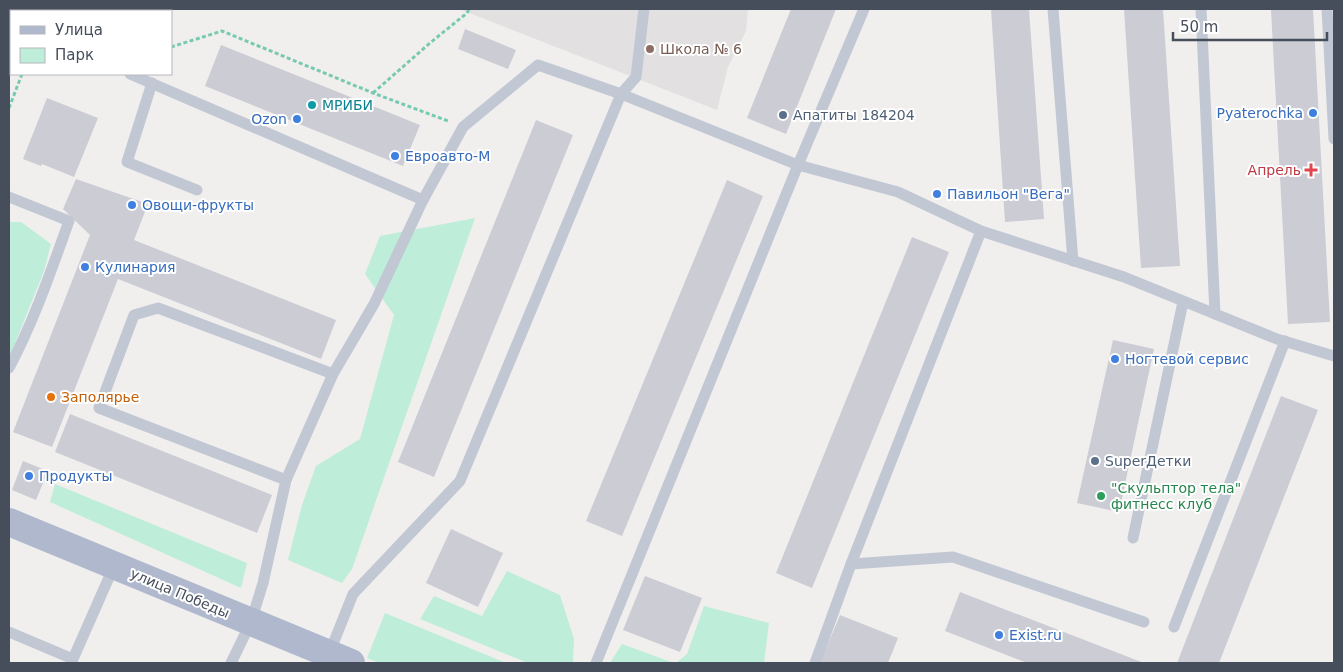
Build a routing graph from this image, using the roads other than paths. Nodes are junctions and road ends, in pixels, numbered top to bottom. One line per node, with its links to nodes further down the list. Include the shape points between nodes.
1 (644, 9): 8 (lane, via 636,77)
2 (864, 9): 10 (lane)
3 (1053, 9): 15 (lane)
4 (1201, 9): 17 (lane)
5 (1327, 9): 9 (lane)
6 (132, 75): 7 (lane)
7 (152, 83): 11 (lane, via 127,162); 13 (lane)
8 (621, 94): 10 (lane); 13 (lane, via 538,65 463,127); 31 (lane, via 460,481 353,594)
9 (1334, 139)
10 (798, 165): 14 (lane, via 898,192); 34 (lane)
11 (197, 190)
12 (9, 197): 20 (lane, via 69,221 37,309)
13 (423, 200): 21 (lane, via 374,304)
14 (981, 231): 15 (lane); 25 (lane)
15 (1074, 261): 16 (lane, via 1124,277)
16 (1183, 302): 17 (lane); 24 (lane)
17 (1215, 314): 18 (lane)
18 (1285, 341): 19 (lane); 29 (lane)
19 (1334, 356)
20 (9, 368)
21 (333, 374): 22 (lane); 22 (lane, via 158,308 134,315 99,408)
22 (286, 480): 27 (lane)
23 (9, 522): 26 (main road, улица Победы)
24 (1133, 538)
25 (851, 564): 28 (lane, via 953,557); 35 (lane)
26 (114, 566): 27 (main road, улица Победы); 32 (lane)
27 (252, 622): 31 (main road, улица Победы); 33 (lane)
28 (1144, 622)
29 (1174, 627)
30 (9, 632): 32 (lane)
31 (336, 660)
32 (78, 661)
33 (231, 663)
34 (596, 663)
35 (815, 663)

